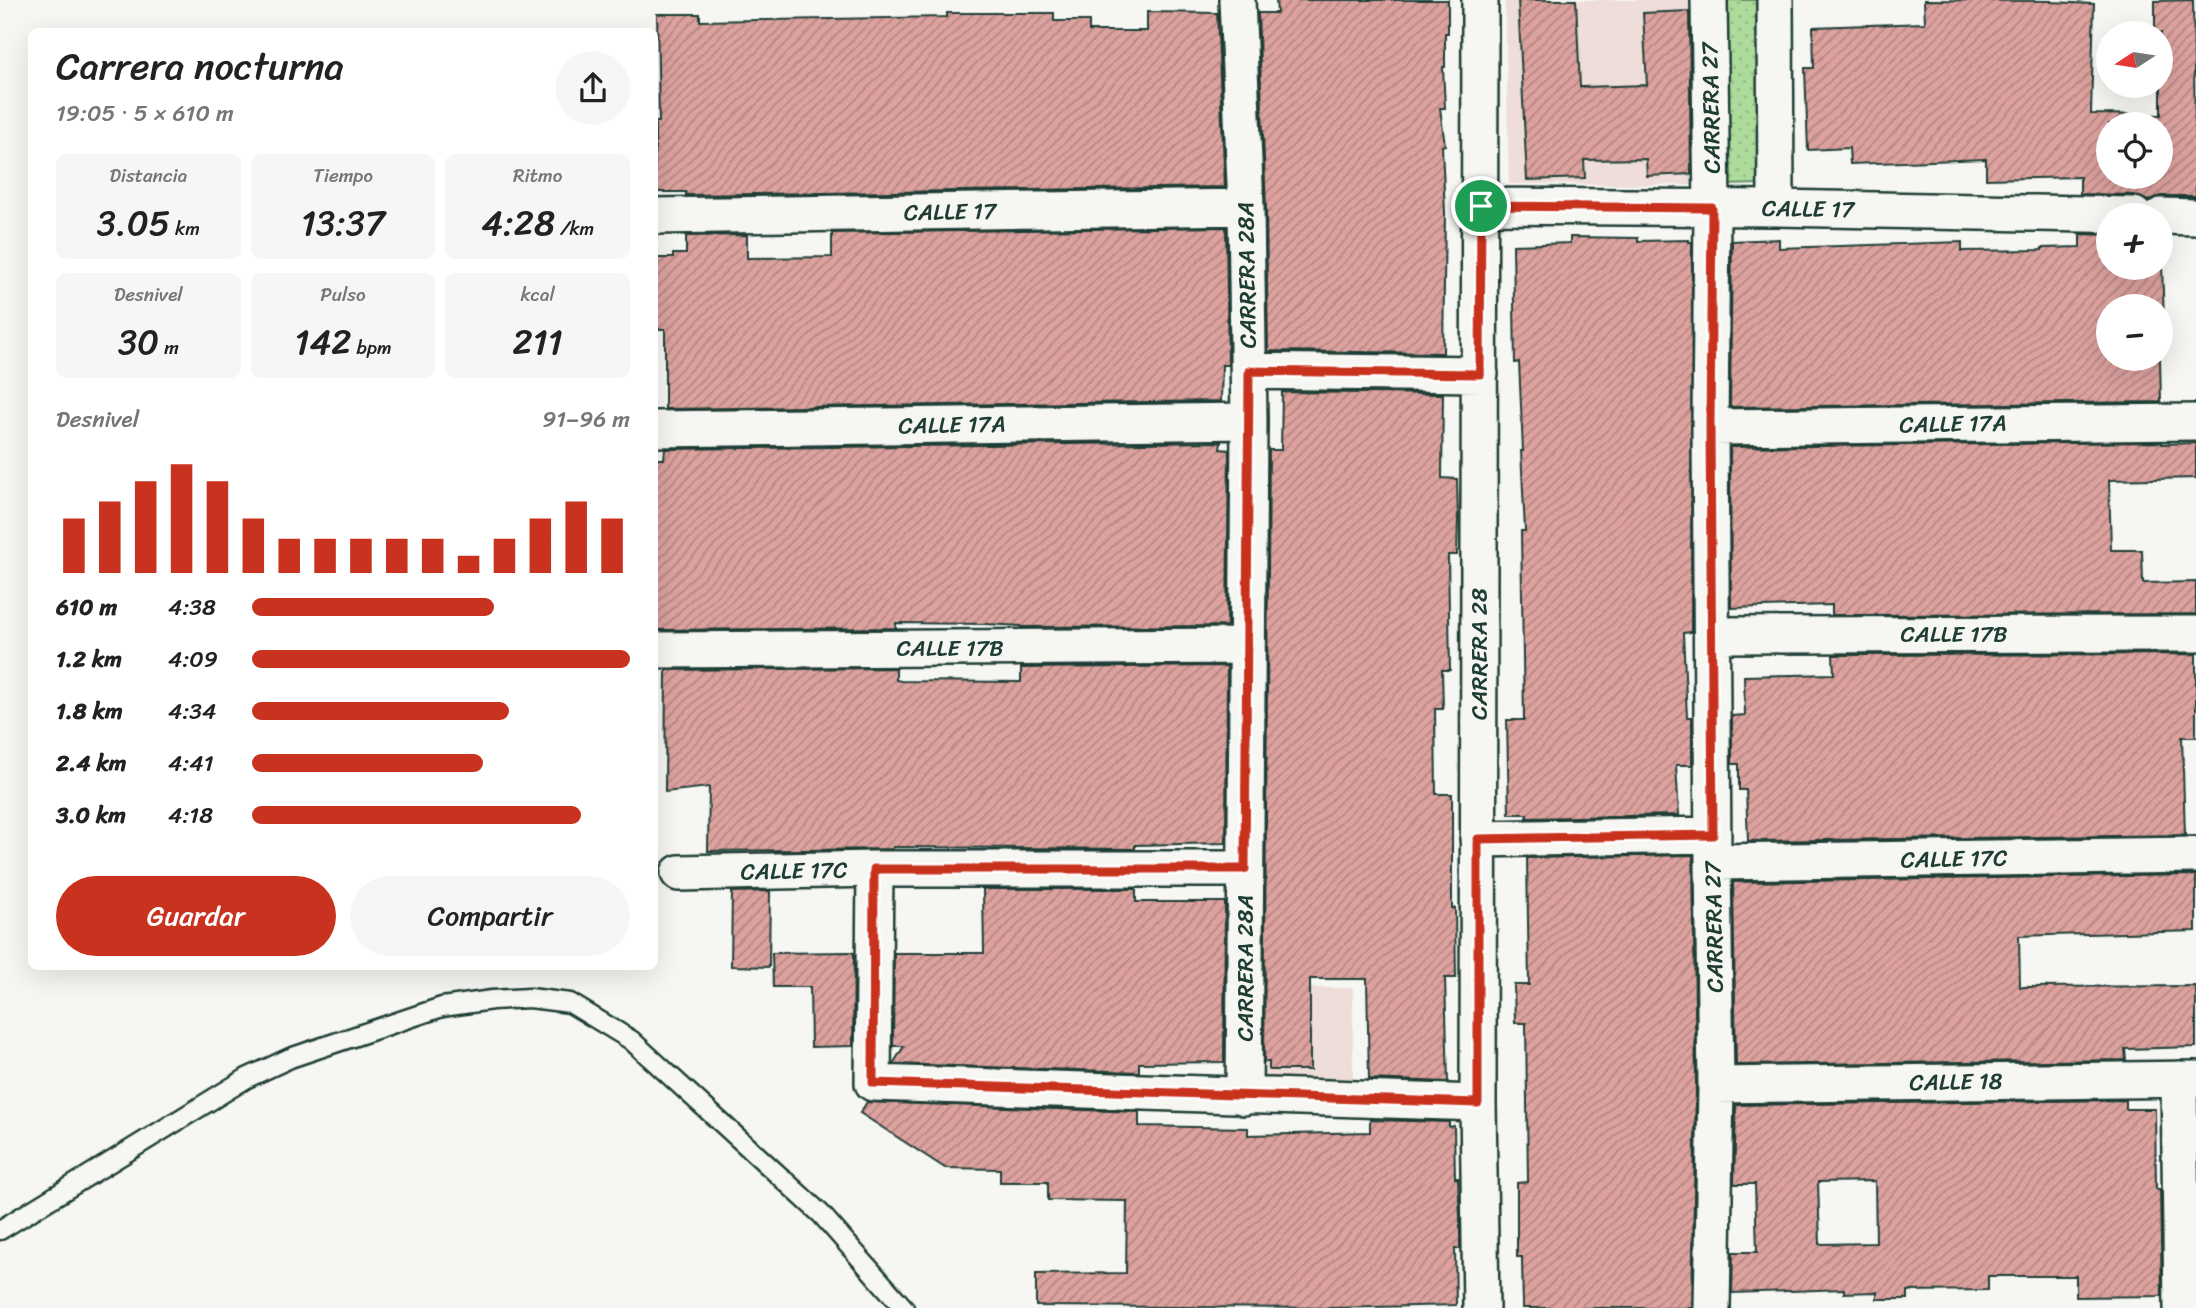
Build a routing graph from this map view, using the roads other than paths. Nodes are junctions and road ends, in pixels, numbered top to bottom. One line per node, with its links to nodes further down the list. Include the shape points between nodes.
1 (1237, 0): 6 (street, CARRERA 28A)
2 (1480, 0): 5 (street, CARRERA 28)
3 (1709, 0): 7 (street, CARRERA 27)
4 (1775, 0): 8 (street)
5 (1481, 206): 7 (street, CALLE 17); 14 (street, CARRERA 28)
6 (1246, 207): 10 (street, CALLE 17); 13 (street, CARRERA 28A)
7 (1712, 208): 8 (street, CALLE 17); 17 (street, CARRERA 27)
8 (1776, 208): 9 (street, CALLE 17)
9 (2096, 214)
10 (658, 216)
11 (2173, 216): 12 (street)
12 (2196, 216)
13 (1249, 371): 14 (street); 15 (street, CARRERA 28A)
14 (1480, 374): 23 (street, CARRERA 28)
15 (1249, 421): 18 (street, CALLE 17A); 21 (street, CARRERA 28A)
16 (2196, 422): 17 (street, CALLE 17A)
17 (1710, 427): 20 (street, CARRERA 27)
18 (658, 429)
19 (2196, 634): 20 (street, CALLE 17B)
20 (1712, 635): 24 (street, CARRERA 27)
21 (1246, 646): 22 (street, CALLE 17B); 27 (street, CARRERA 28A)
22 (658, 650)
23 (1478, 839): 24 (street, CALLE 17C); 32 (street, CARRERA 28)
24 (1713, 848): 25 (street, CALLE 17C); 30 (street, CARRERA 27)
25 (2196, 855)
26 (874, 869): 27 (street, CALLE 17C); 28 (street, CALLE 17C); 31 (street, via 873,1083)
27 (1245, 869): 31 (street, CARRERA 28A)
28 (679, 873)
29 (2187, 1079): 30 (street, CALLE 18); 37 (street)
30 (1716, 1085): 36 (street, CARRERA 27)
31 (1244, 1097): 32 (street)
32 (1478, 1103): 35 (street, CARRERA 28)
33 (0, 1230): 34 (lane, via 247,1079 290,1058 442,1007 530,998 570,1003 631,1040 821,1214)
34 (904, 1308)
35 (1481, 1308)
36 (1712, 1308)
37 (2182, 1308)

